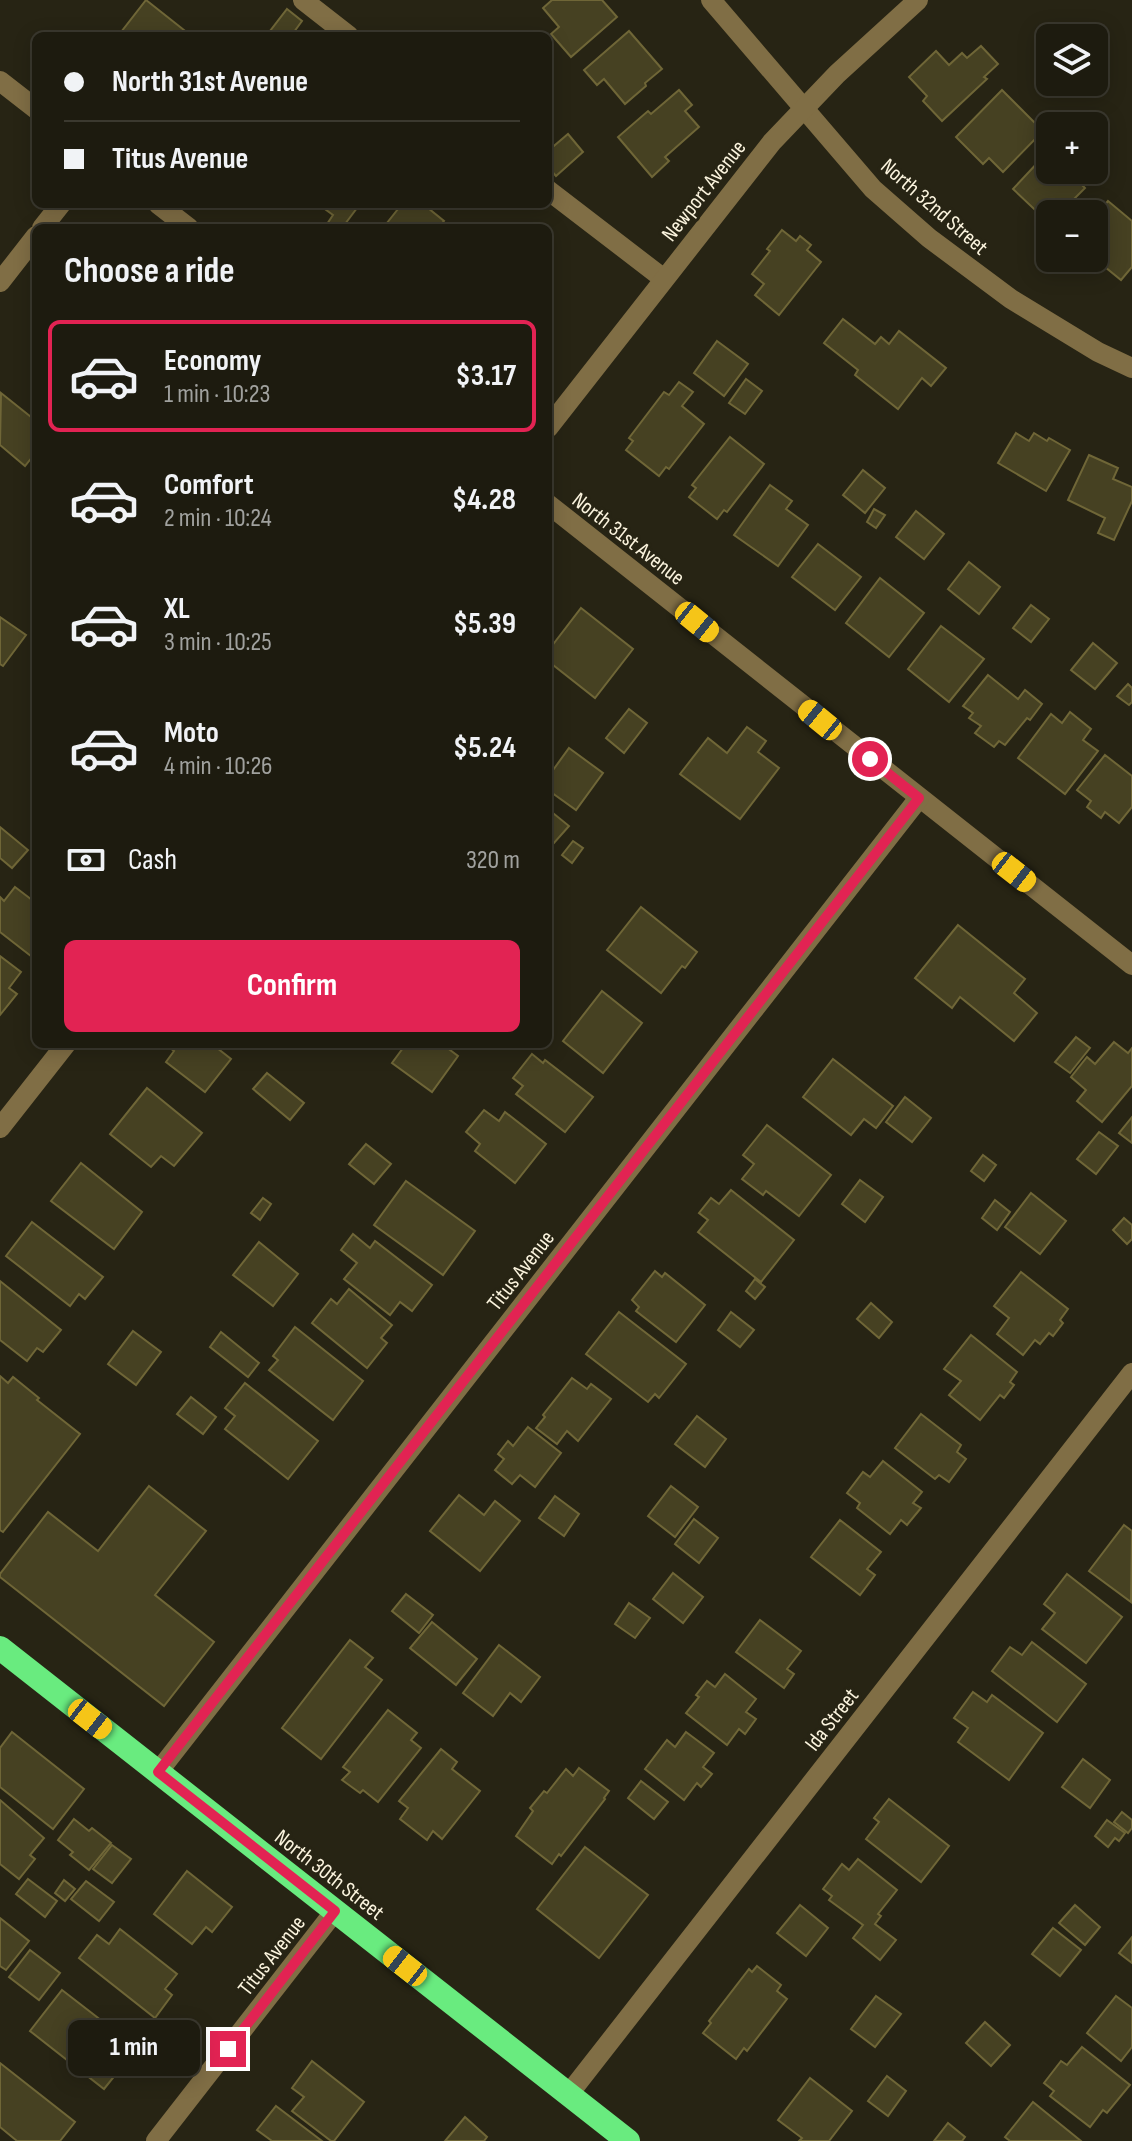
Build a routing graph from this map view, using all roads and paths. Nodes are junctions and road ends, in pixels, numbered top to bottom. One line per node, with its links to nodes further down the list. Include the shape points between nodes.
1 (303, 0): 4 (street)
2 (711, 0): 7 (street, North 32nd Street)
3 (918, 0): 7 (street, Newport Avenue)
4 (344, 32)
5 (0, 81): 6 (street)
6 (32, 106)
7 (803, 108): 14 (street, Newport Avenue); 16 (street, North 32nd Street, via 873,189 929,238 1011,299)
8 (552, 193): 14 (street)
9 (58, 208): 11 (street)
10 (163, 208): 12 (street)
11 (45, 224)
12 (184, 224)
13 (32, 241): 15 (street)
14 (664, 279): 17 (street, Newport Avenue)
15 (0, 282)
16 (1132, 368)
17 (552, 423)
18 (552, 507): 19 (street, North 31st Avenue)
19 (919, 798): 20 (street, North 31st Avenue); 25 (street, Titus Avenue)
20 (1132, 965)
21 (63, 1048): 22 (street)
22 (0, 1128)
23 (1132, 1373): 27 (street, Ida Street)
24 (0, 1648): 25 (highway, North 30th Street)
25 (158, 1772): 26 (highway, North 30th Street)
26 (335, 1911): 27 (highway, North 30th Street); 28 (street, Titus Avenue)
27 (568, 2095): 29 (highway, North 30th Street)
28 (156, 2141)
29 (628, 2141)

